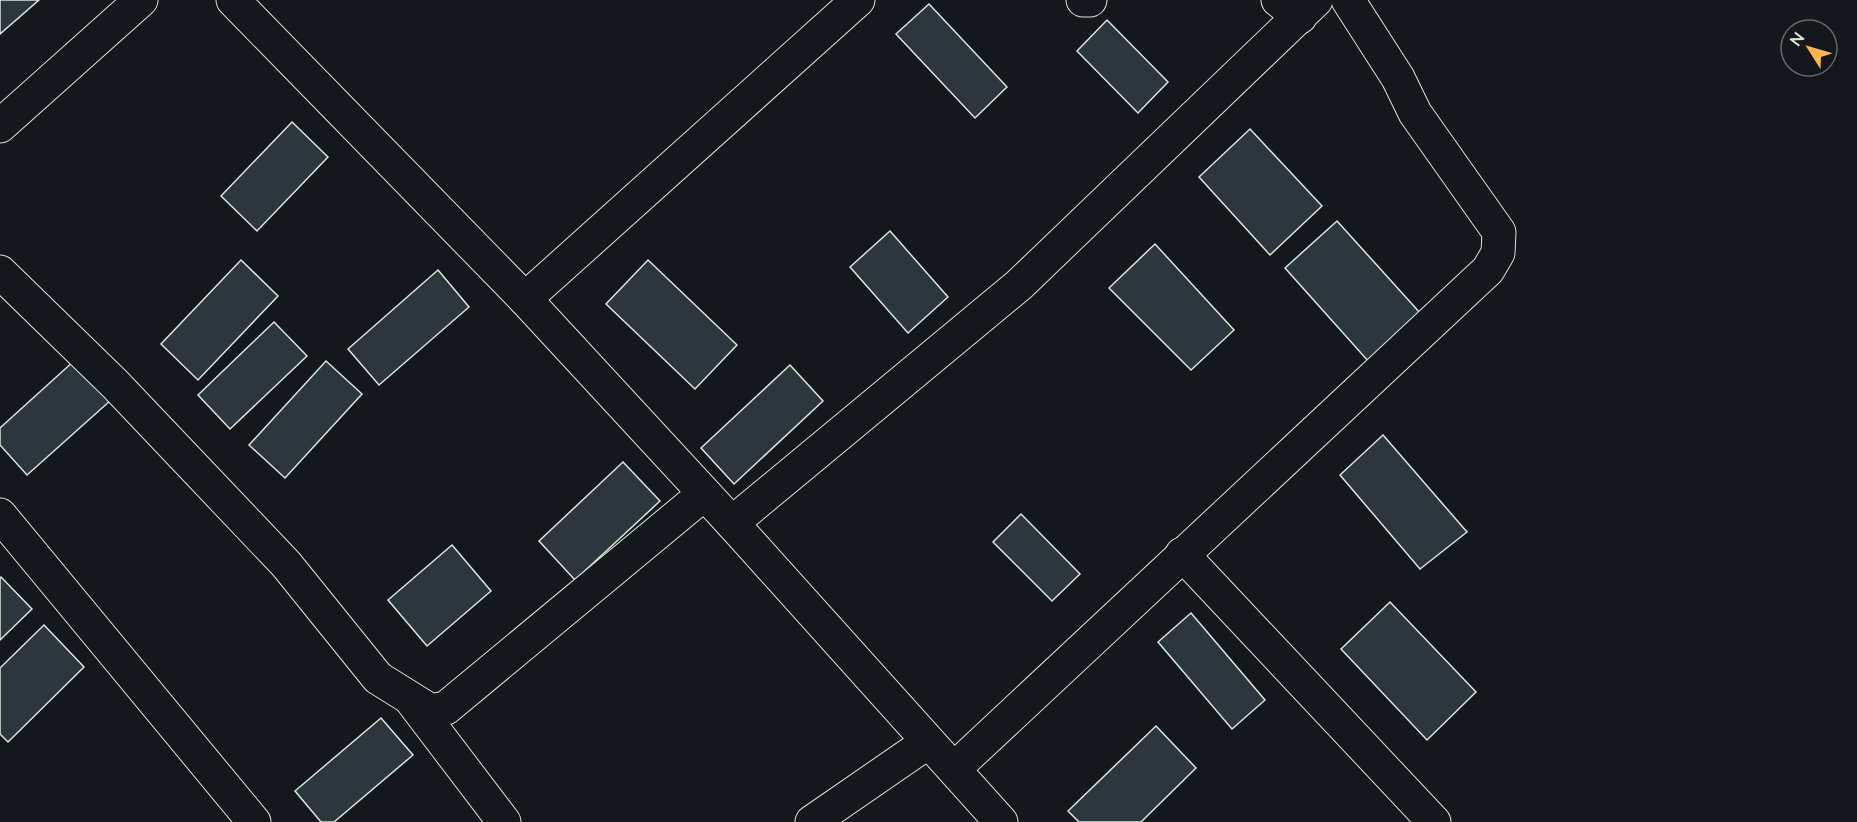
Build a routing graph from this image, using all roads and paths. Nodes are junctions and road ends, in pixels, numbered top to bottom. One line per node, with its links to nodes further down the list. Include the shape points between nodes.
1 (141, 0): 8 (street)
2 (233, 0): 10 (street)
3 (858, 0): 10 (street)
4 (1083, 0): 5 (street)
5 (1090, 0)
6 (1348, 0): 14 (street, via 1398,78 1415,113 1499,232 1498,253 1488,270)
7 (1298, 6): 13 (street, via 1019,285)
8 (0, 126)
9 (0, 272): 15 (street, via 115,384 286,564 378,678)
10 (525, 299): 11 (street)
11 (704, 494): 13 (street); 15 (street, via 446,708 431,711)
12 (0, 515): 18 (street)
13 (732, 523): 16 (street)
14 (1182, 554): 17 (street); 22 (street)
15 (412, 701): 19 (street)
16 (928, 742): 17 (street); 20 (street)
17 (954, 769): 21 (street)
18 (249, 820)
19 (504, 822)
20 (812, 822)
21 (1001, 822)
22 (1434, 822)

